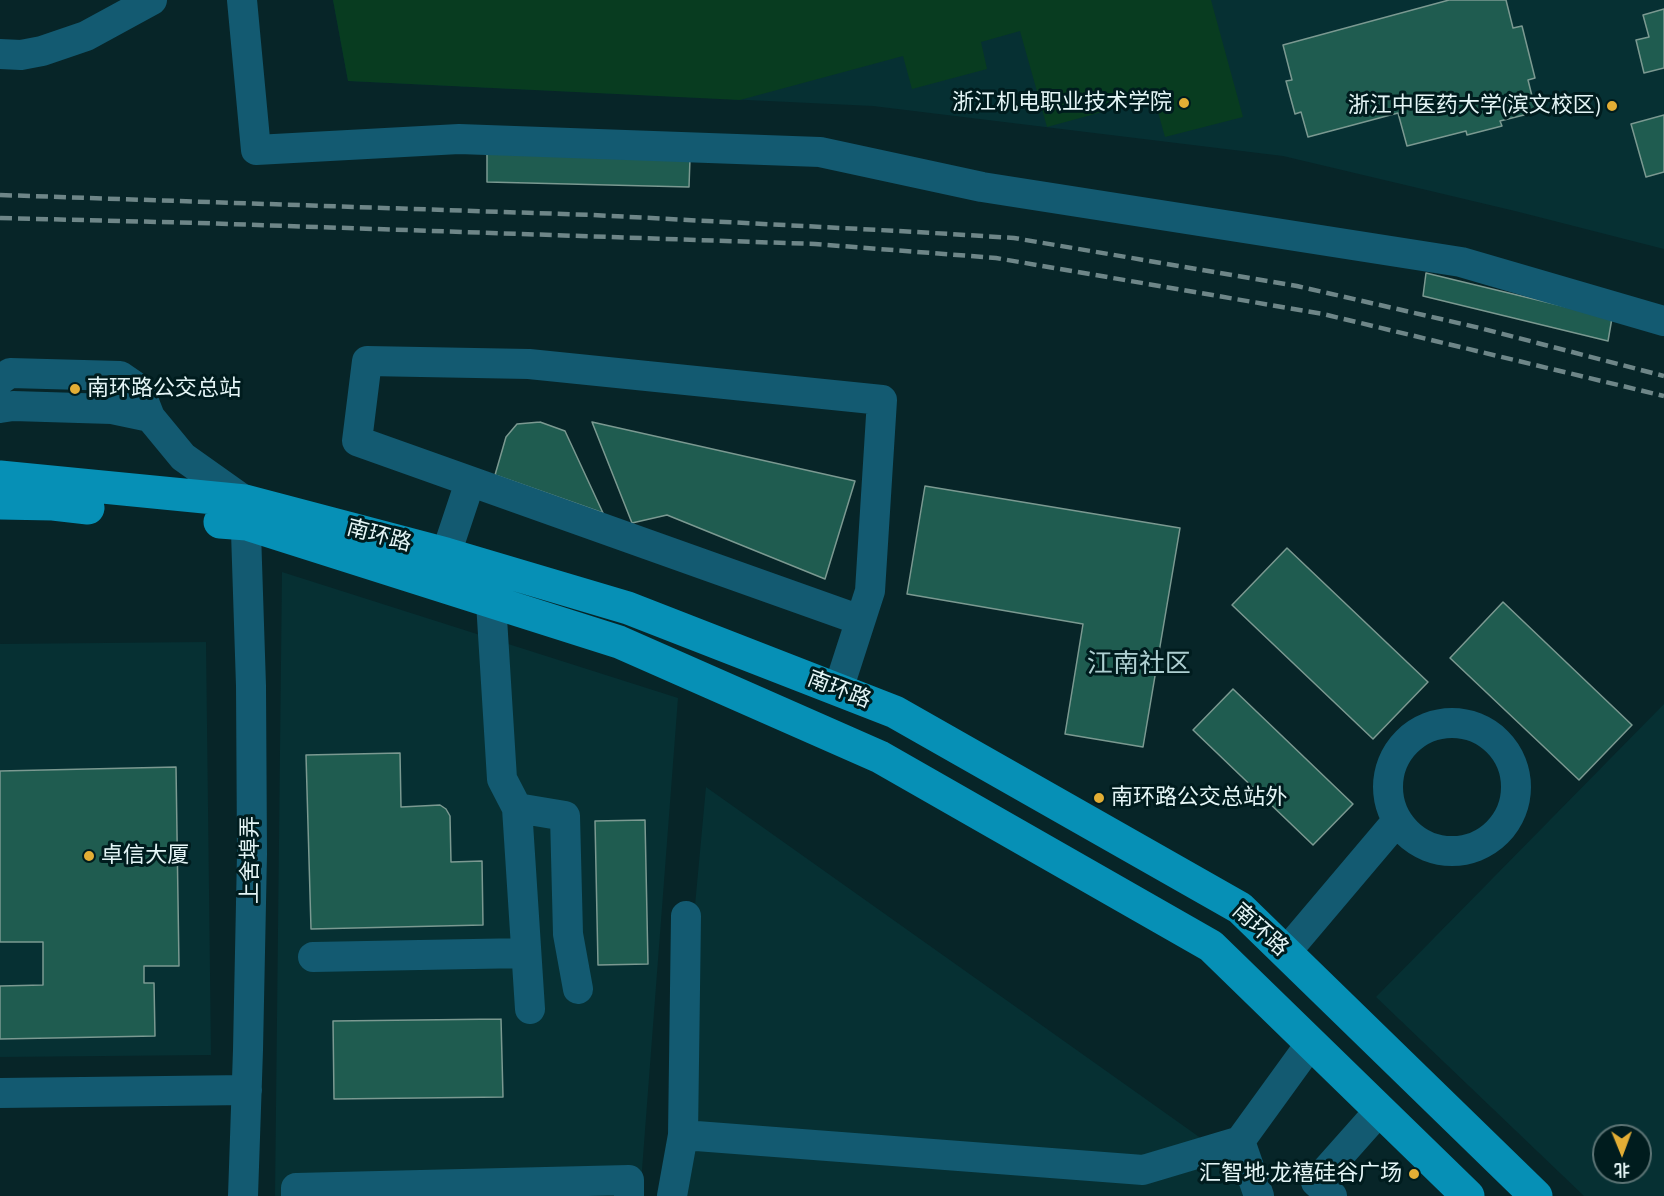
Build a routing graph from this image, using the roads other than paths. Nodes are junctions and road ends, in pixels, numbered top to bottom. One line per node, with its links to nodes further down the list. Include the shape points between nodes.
1 (242, 0): 4 (street, via 256,150 459,139 820,152 982,187 1461,262)
2 (150, 1): 3 (street, via 86,36 42,51)
3 (0, 54)
4 (1664, 321)
5 (0, 380): 7 (street, via 10,374 120,376 139,389)
6 (0, 408): 7 (street, via 111,409)
7 (150, 417): 11 (street, via 183,457)
8 (0, 477): 11 (main road, 南环路)
9 (470, 482): 12 (street); 14 (street); 14 (street, via 357,441 367,361 529,364 882,400 870,591)
10 (0, 503): 11 (main road, 南环路)
11 (246, 513): 12 (main road, 南环路); 13 (main road, 南环路); 25 (street, 上舍埠弄, via 252,842)
12 (446, 554): 15 (main road, 南环路, via 628,608)
13 (491, 602): 16 (street, via 502,779); 24 (main road, 南环路, via 619,642 880,758 1211,946)
14 (860, 620): 15 (street)
15 (838, 690): 19 (main road, 南环路, via 895,712 1240,908)
16 (518, 808): 20 (street); 22 (street, via 565,816 568,934)
17 (1400, 824): 17 (street, via 1405,832 1434,849 1451,852 1483,843 1497,834 1514,806 1517,789 1509,756 1486,732 1470,726 1454,723 1421,731 1407,741 1390,769 1389,802); 19 (street, via 1391,828)
18 (686, 916): 28 (street)
19 (1286, 952): 37 (main road, 南环路)
20 (526, 953): 21 (street); 23 (street)
21 (313, 957)
22 (578, 989)
23 (530, 1009)
24 (1311, 1043): 27 (main road, 南环路); 29 (street)
25 (247, 1090): 26 (street); 30 (street, 上舍埠弄)
26 (0, 1093)
27 (1380, 1110): 35 (street, via 1316,1182); 36 (main road, 南环路)
28 (683, 1135): 29 (street, via 1143,1170); 33 (street)
29 (1240, 1141): 34 (street)
30 (243, 1196)
31 (296, 1196): 32 (street, via 297,1188 629,1180)
32 (629, 1196)
33 (672, 1196)
34 (1259, 1196)
35 (1332, 1196)
36 (1468, 1196)
37 (1536, 1196)

